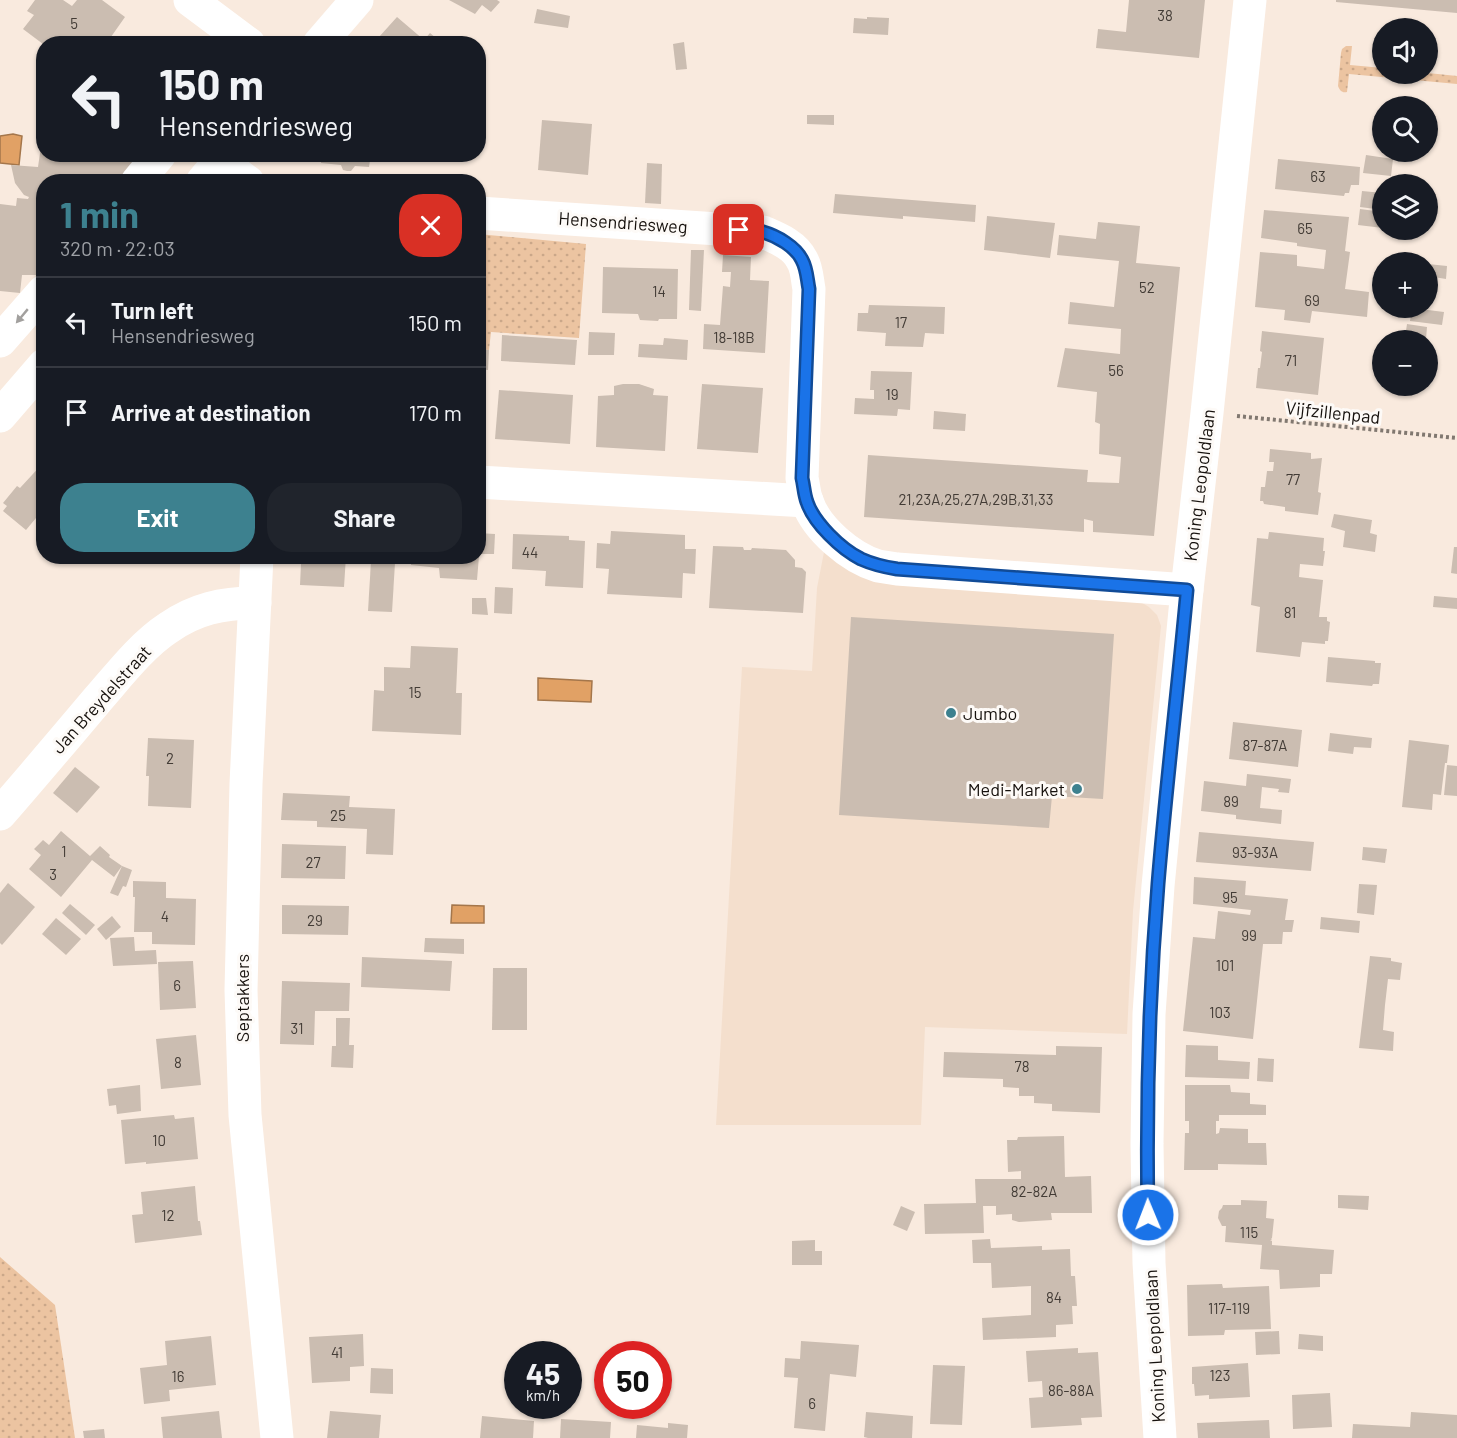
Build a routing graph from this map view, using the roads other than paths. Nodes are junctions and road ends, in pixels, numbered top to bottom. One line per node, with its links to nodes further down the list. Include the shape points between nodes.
1 (190, 0): 4 (street)
2 (357, 0): 5 (street)
3 (1250, 0): 18 (street, Koning Leopoldlaan)
4 (238, 36)
5 (326, 36)
6 (153, 162): 8 (street)
7 (215, 166): 9 (street)
8 (144, 174)
9 (232, 174)
10 (486, 214): 16 (street, Hensendriesweg, via 763,232 790,246 802,258 809,289 802,478)
11 (36, 300): 12 (street, one-way to 12)
12 (0, 342)
13 (36, 374): 14 (street)
14 (0, 416)
15 (486, 482): 16 (street)
16 (807, 501): 18 (street, Hensendriesweg, via 815,517 842,546 877,565)
17 (257, 564): 19 (street, Septakkers)
18 (1187, 590): 22 (street, Koning Leopoldlaan, via 1149,1014 1149,1263)
19 (255, 603): 20 (street, Jan Breydelstraat, via 204,609 167,628 135,657); 21 (street, Septakkers, via 241,990 245,1115)
20 (0, 814)
21 (276, 1438)
22 (1160, 1438)

